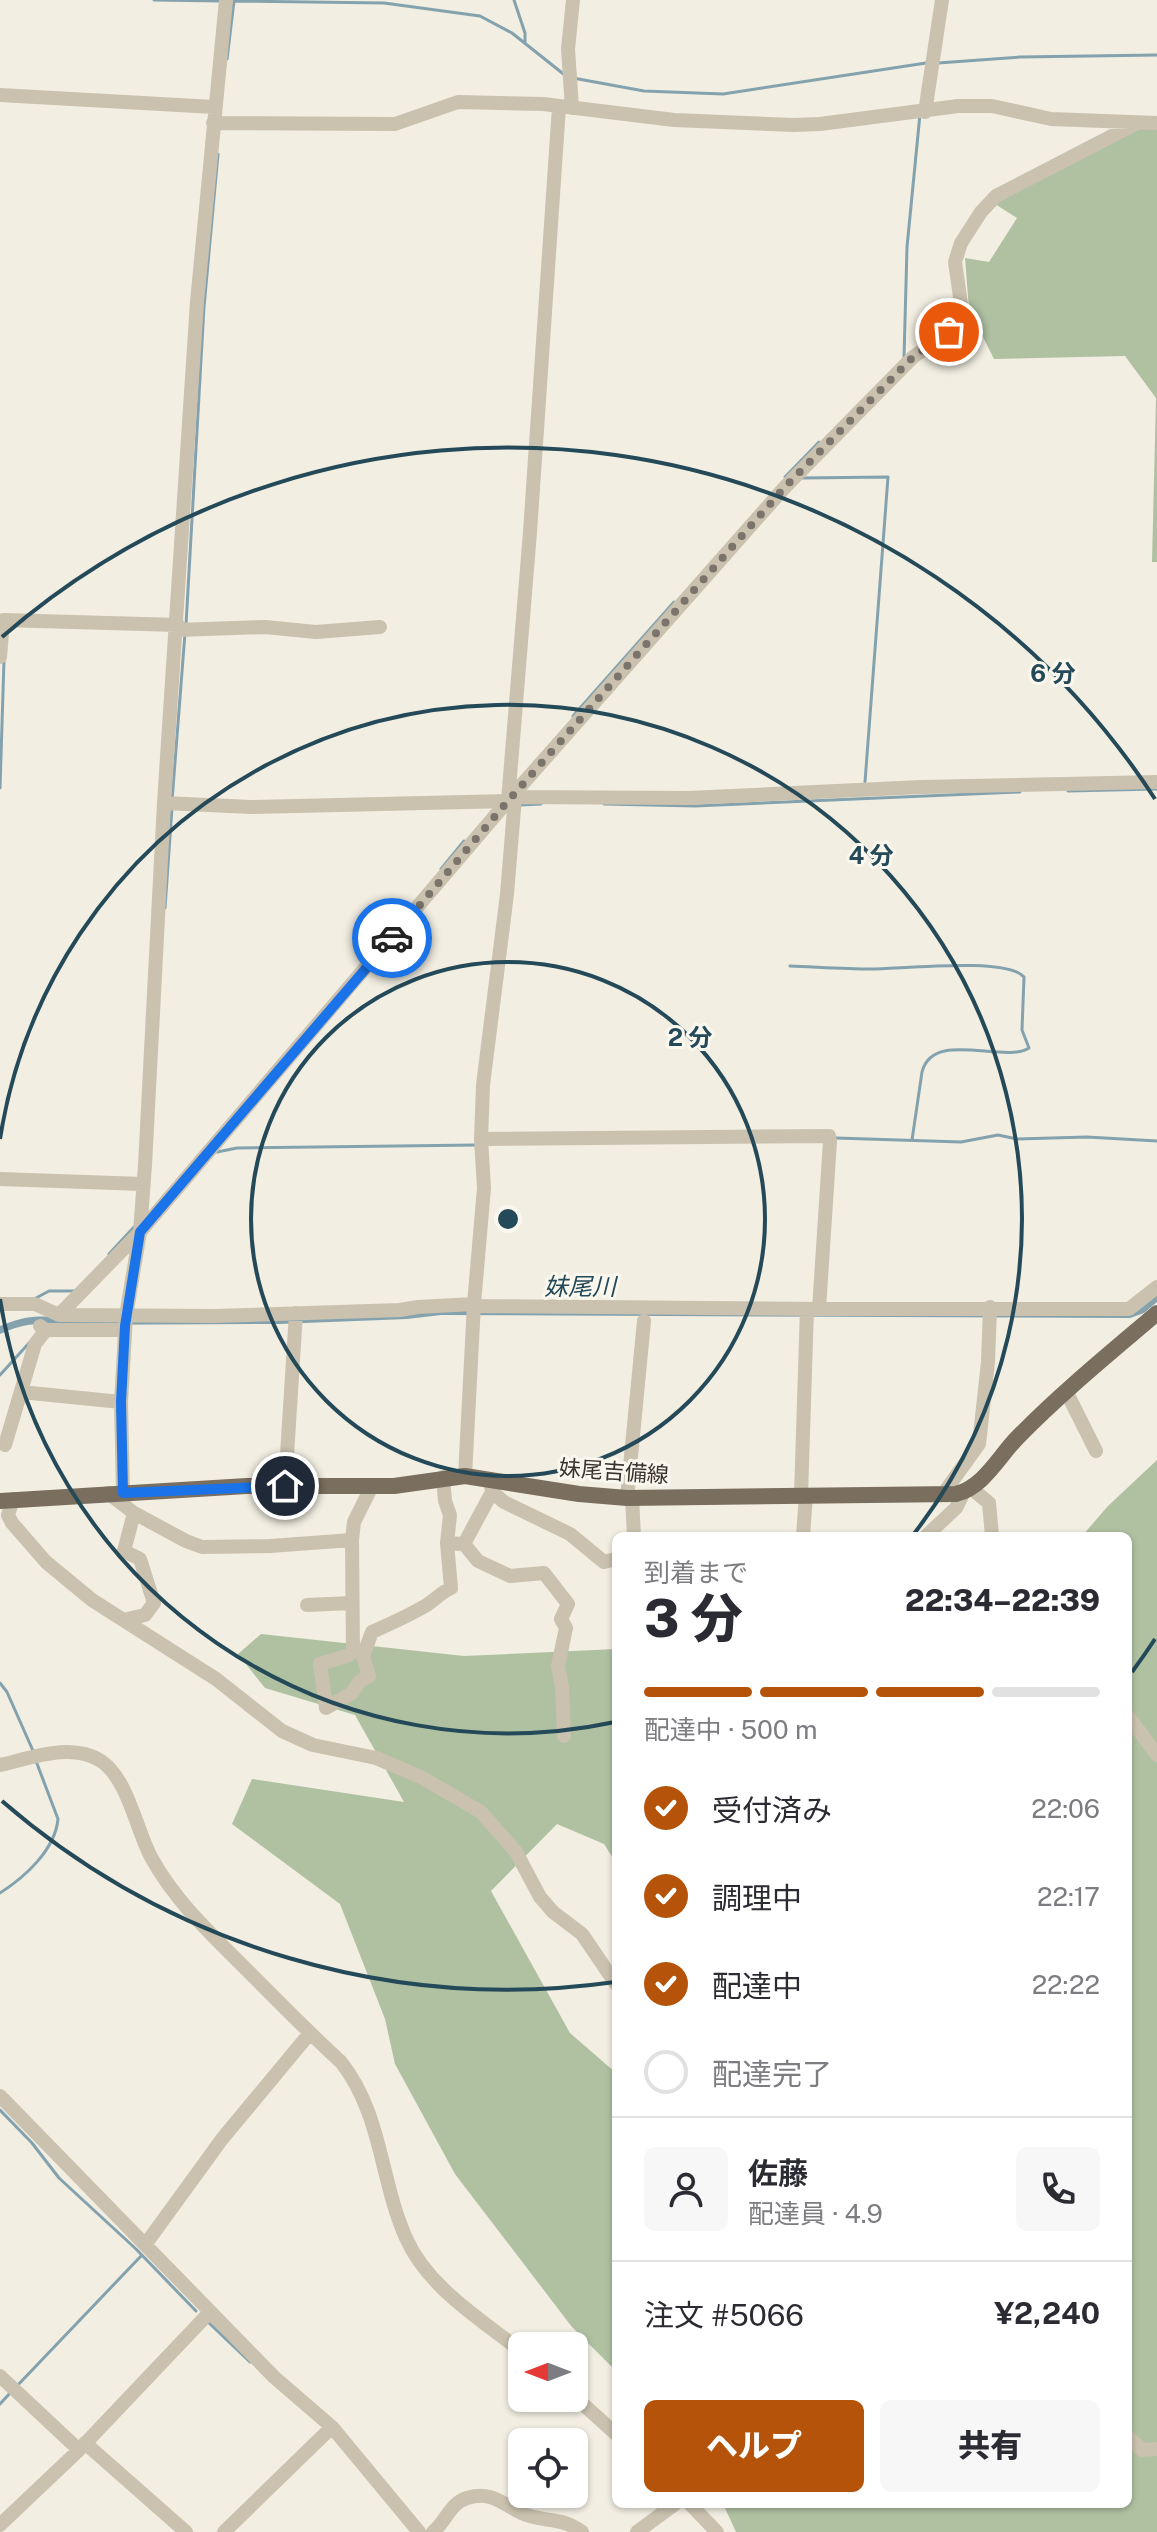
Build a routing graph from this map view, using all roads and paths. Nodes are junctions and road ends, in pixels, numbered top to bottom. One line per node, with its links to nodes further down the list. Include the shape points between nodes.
1 (573, 0): 6 (street)
2 (942, 0): 7 (street)
3 (225, 3): 5 (street)
4 (0, 95): 5 (street)
5 (214, 107): 8 (street)
6 (565, 107): 7 (street, via 674,120 794,125); 8 (street, via 458,102 395,124); 15 (street)
7 (922, 112): 9 (street, via 992,106 1051,119)
8 (218, 123): 12 (street, via 197,302)
9 (1137, 123): 10 (street); 15 (street, via 996,196 981,212 955,262 962,311 949,332 913,357 785,487)
10 (1157, 123)
11 (380, 627): 12 (street, via 316,632)
12 (181, 629): 13 (street, via 3,620); 16 (street)
13 (0, 657)
14 (1157, 782): 15 (street, via 689,798)
15 (511, 798): 16 (street, via 251,807); 17 (street, via 507,894 484,1066); 20 (street)
16 (169, 803): 19 (street)
17 (482, 1143): 23 (street, via 484,1188); 25 (street, via 830,1139)
18 (0, 1179): 19 (street)
19 (143, 1184): 20 (street)
20 (140, 1224): 28 (street); 30 (street)
21 (1157, 1287): 24 (street, via 1129,1309)
22 (0, 1304): 28 (street, via 35,1304)
23 (474, 1309): 25 (street); 27 (street, via 418,1307); 36 (street)
24 (990, 1311): 25 (street); 43 (street, via 979,1444)
25 (810, 1312): 44 (street)
26 (1157, 1313): 32 (main road)
27 (296, 1319): 30 (street); 39 (street)
28 (49, 1320): 30 (street); 31 (street, via 35,1344)
29 (644, 1321): 45 (street)
30 (125, 1324): 33 (street)
31 (21, 1392): 33 (street); 34 (street)
32 (1067, 1393): 35 (street); 41 (main road)
33 (121, 1402): 42 (street)
34 (5, 1445)
35 (1096, 1451)
36 (465, 1476): 37 (main road, 妹尾吉備線); 38 (main road, 妹尾吉備線)
37 (443, 1477): 40 (main road, 妹尾吉備線); 53 (street, via 450,1515)
38 (491, 1485): 45 (main road, 妹尾吉備線); 54 (street); 55 (street, via 504,1502 570,1534 604,1562)
39 (285, 1486): 40 (main road, 妹尾吉備線); 42 (main road, 妹尾吉備線)
40 (372, 1486): 52 (street, via 354,1522)
41 (968, 1490): 43 (main road, 妹尾吉備線); 50 (street); 51 (street, via 989,1503)
42 (116, 1493): 46 (main road, 妹尾吉備線); 47 (street)
43 (943, 1494): 44 (main road, 妹尾吉備線)
44 (803, 1495): 45 (main road, 妹尾吉備線); 49 (street)
45 (629, 1498): 48 (street)
46 (7, 1500): 58 (street, via 12,1523 46,1562)
47 (134, 1513): 52 (street, via 202,1547); 58 (street, via 124,1551 140,1559 154,1603 145,1615)
48 (633, 1532)
49 (803, 1532)
50 (930, 1532)
51 (992, 1532)
52 (352, 1540): 56 (street)
53 (447, 1543): 54 (street); 56 (street, via 451,1588 372,1632 363,1656 369,1676 326,1708 320,1664 353,1652)
54 (464, 1544): 60 (street, via 478,1561 510,1576 544,1573 568,1604 561,1619 566,1628 558,1666)
55 (612, 1560)
56 (351, 1603): 57 (street)
57 (307, 1605)
58 (123, 1620): 63 (street, via 297,1739 376,1758 481,1812 516,1852 540,1897 582,1934)
59 (1132, 1721): 61 (street)
60 (564, 1736)
61 (1157, 1755)
62 (0, 1765): 64 (street, via 56,1753 89,1754 104,1763 117,1777 169,1886 193,1917)
63 (612, 1978)
64 (310, 2033): 66 (street, via 222,2139); 68 (street, via 357,2081 406,2239 424,2270)
65 (0, 2096): 66 (street)
66 (145, 2245): 67 (street)
67 (210, 2312): 71 (street); 74 (street)
68 (508, 2340)
69 (0, 2376): 74 (street)
70 (588, 2409): 72 (street)
71 (329, 2430): 80 (street); 81 (street)
72 (612, 2430)
73 (1132, 2441): 75 (street, via 1142,2450)
74 (82, 2446): 78 (street); 79 (street)
75 (1157, 2449)
76 (670, 2508): 84 (street)
77 (694, 2508): 85 (street)
78 (0, 2525)
79 (186, 2532)
80 (224, 2532)
81 (419, 2532)
82 (433, 2532): 83 (street, via 450,2509 466,2498 481,2497 501,2499 532,2517 559,2519)
83 (582, 2532)
84 (637, 2532)
85 (717, 2532)

